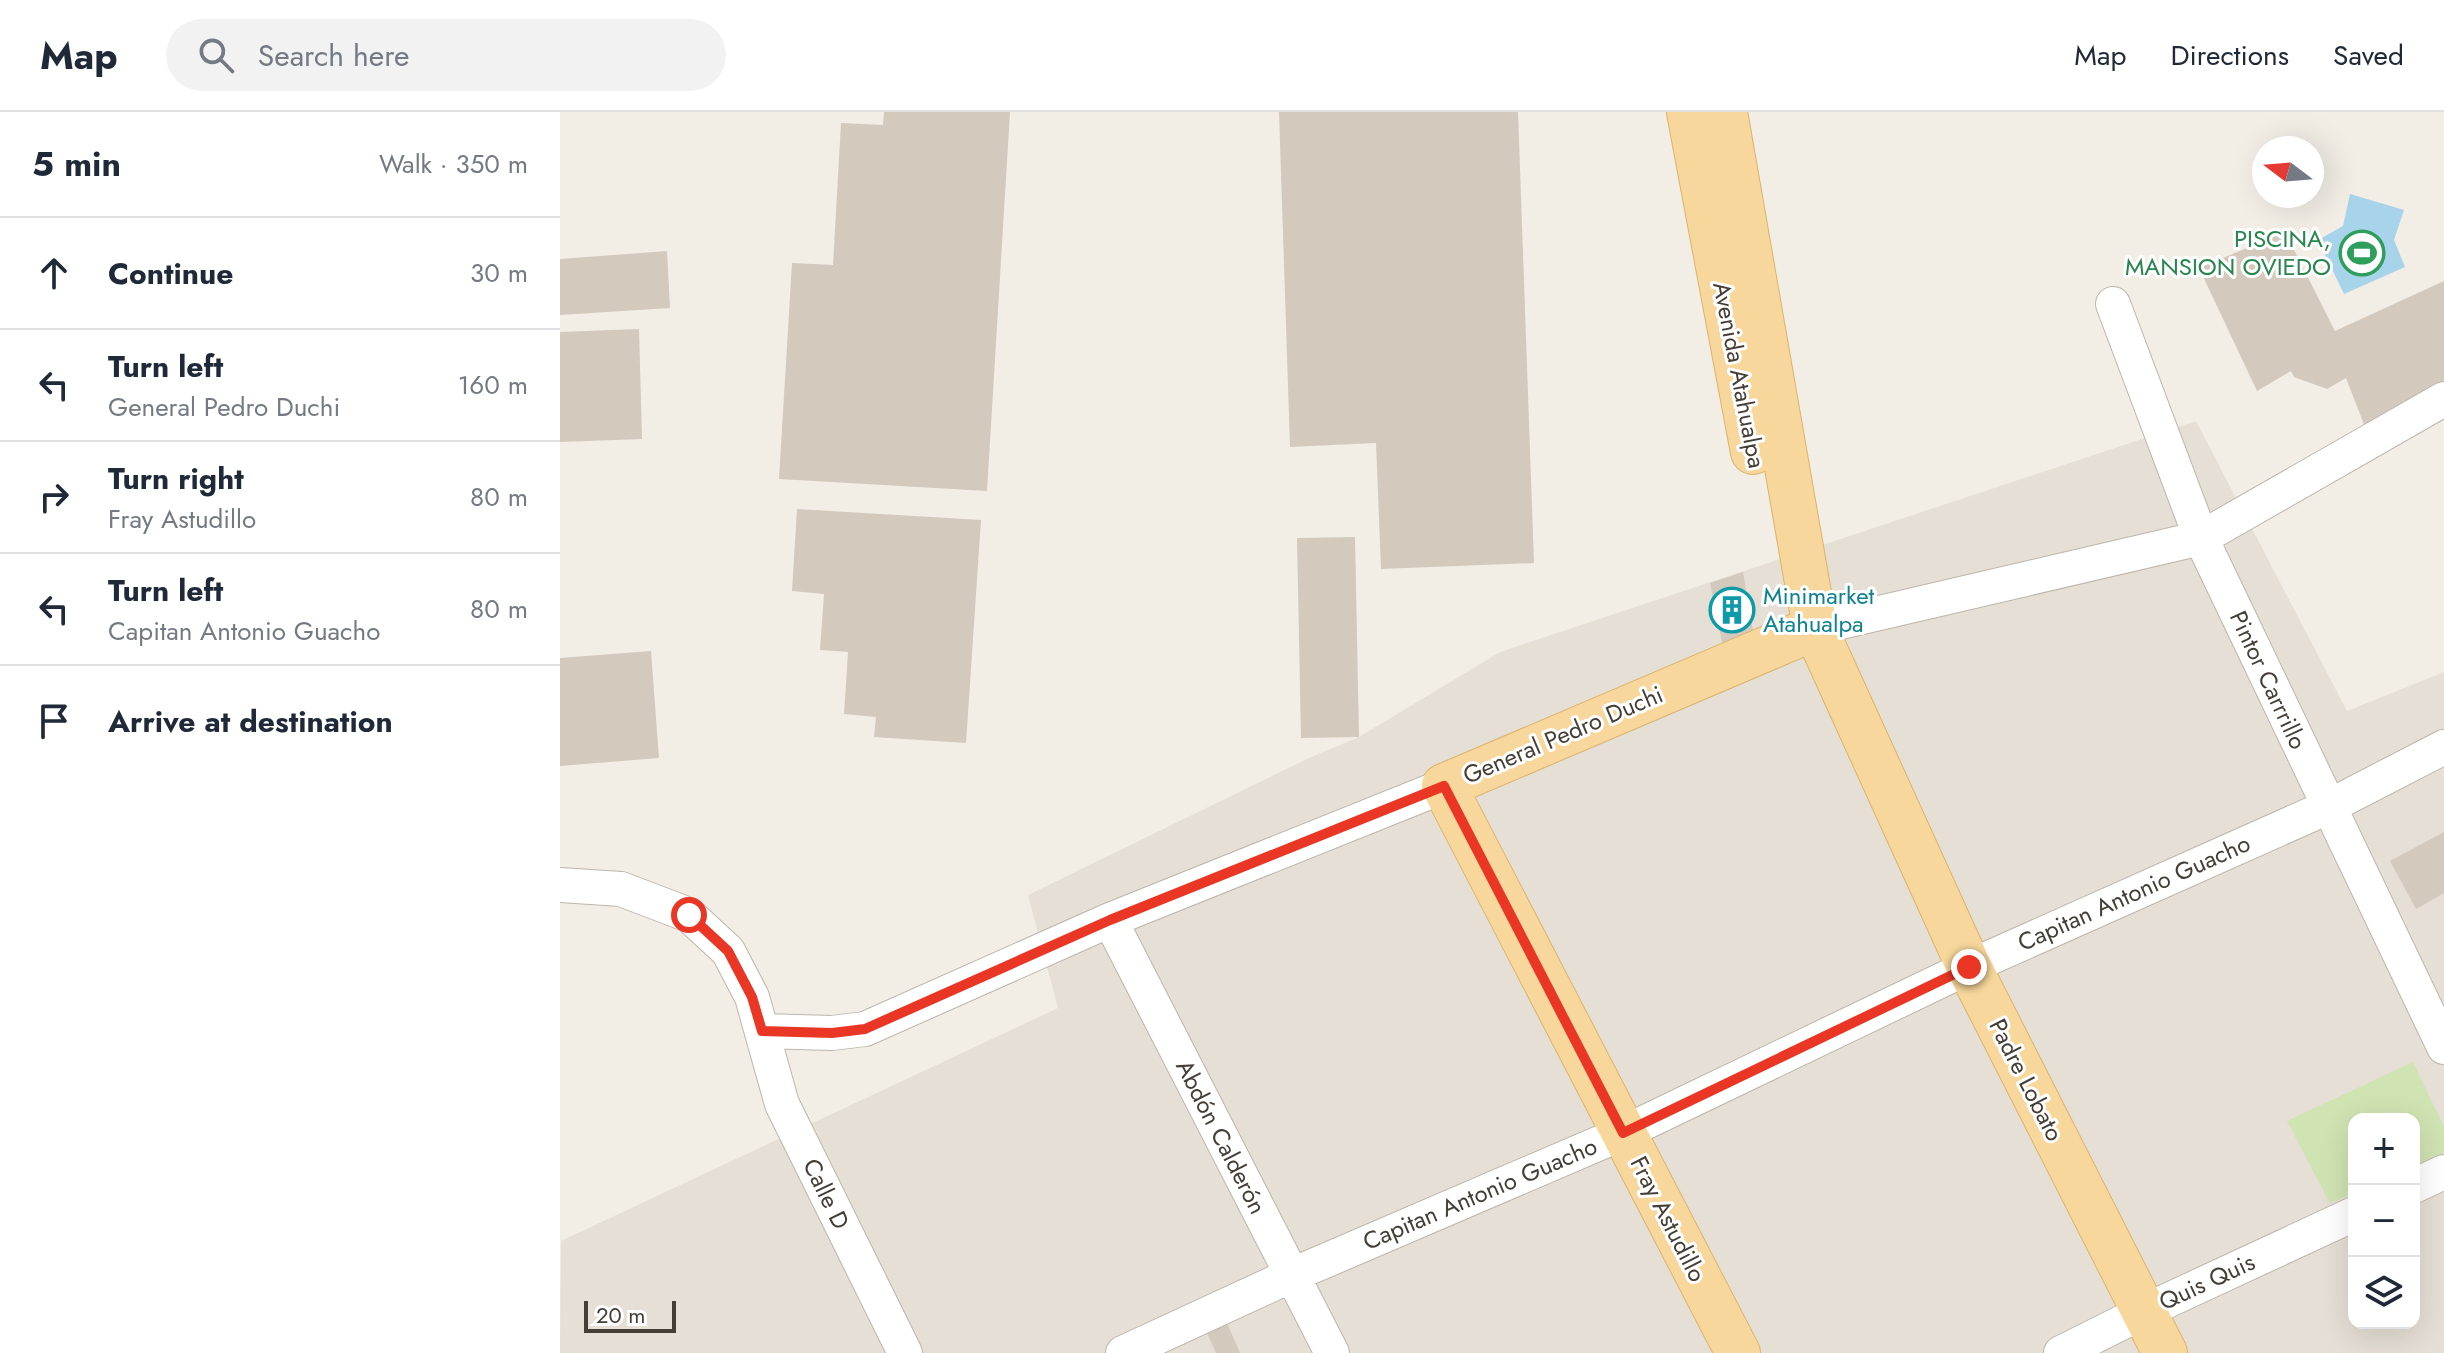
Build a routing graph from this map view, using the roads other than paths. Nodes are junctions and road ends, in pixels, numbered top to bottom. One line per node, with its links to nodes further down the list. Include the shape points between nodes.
1 (1689, 112): 6 (main road, Avenida Atahualpa)
2 (1725, 112): 6 (main road, Avenida Atahualpa)
3 (2113, 304): 5 (street, Pintor Carrrillo)
4 (2444, 399): 5 (street, General Pedro Duchi)
5 (2201, 538): 6 (street, General Pedro Duchi); 9 (street, Pintor Carrrillo)
6 (1802, 633): 8 (main road, General Pedro Duchi); 12 (main road, Padre Lobato)
7 (2444, 747): 9 (street, Capitan Antonio Guacho)
8 (1444, 786): 11 (street, General Pedro Duchi); 15 (main road, Fray Astudillo)
9 (2328, 807): 12 (street, Capitan Antonio Guacho); 14 (street, Pintor Carrrillo)
10 (560, 885): 13 (street, Calle D, via 621,889 689,915 728,951 752,997)
11 (1110, 920): 13 (street, General Pedro Duchi, via 865,1029); 19 (street, Abdón Calderón)
12 (1969, 967): 15 (street, Capitan Antonio Guacho); 20 (main road, Padre Lobato)
13 (762, 1031): 21 (street, Calle D, via 782,1104)
14 (2444, 1047)
15 (1623, 1133): 19 (street, Capitan Antonio Guacho); 24 (main road, Fray Astudillo)
16 (2444, 1172): 17 (street)
17 (2416, 1185)
18 (2348, 1217): 20 (street, Quis Quis)
19 (1292, 1275): 22 (street, Capitan Antonio Guacho); 23 (street, Abdón Calderón)
20 (2143, 1312): 25 (street, Quis Quis); 26 (main road, Padre Lobato)
21 (905, 1353)
22 (1123, 1353)
23 (1332, 1353)
24 (1738, 1353)
25 (2061, 1353)
26 (2165, 1353)

